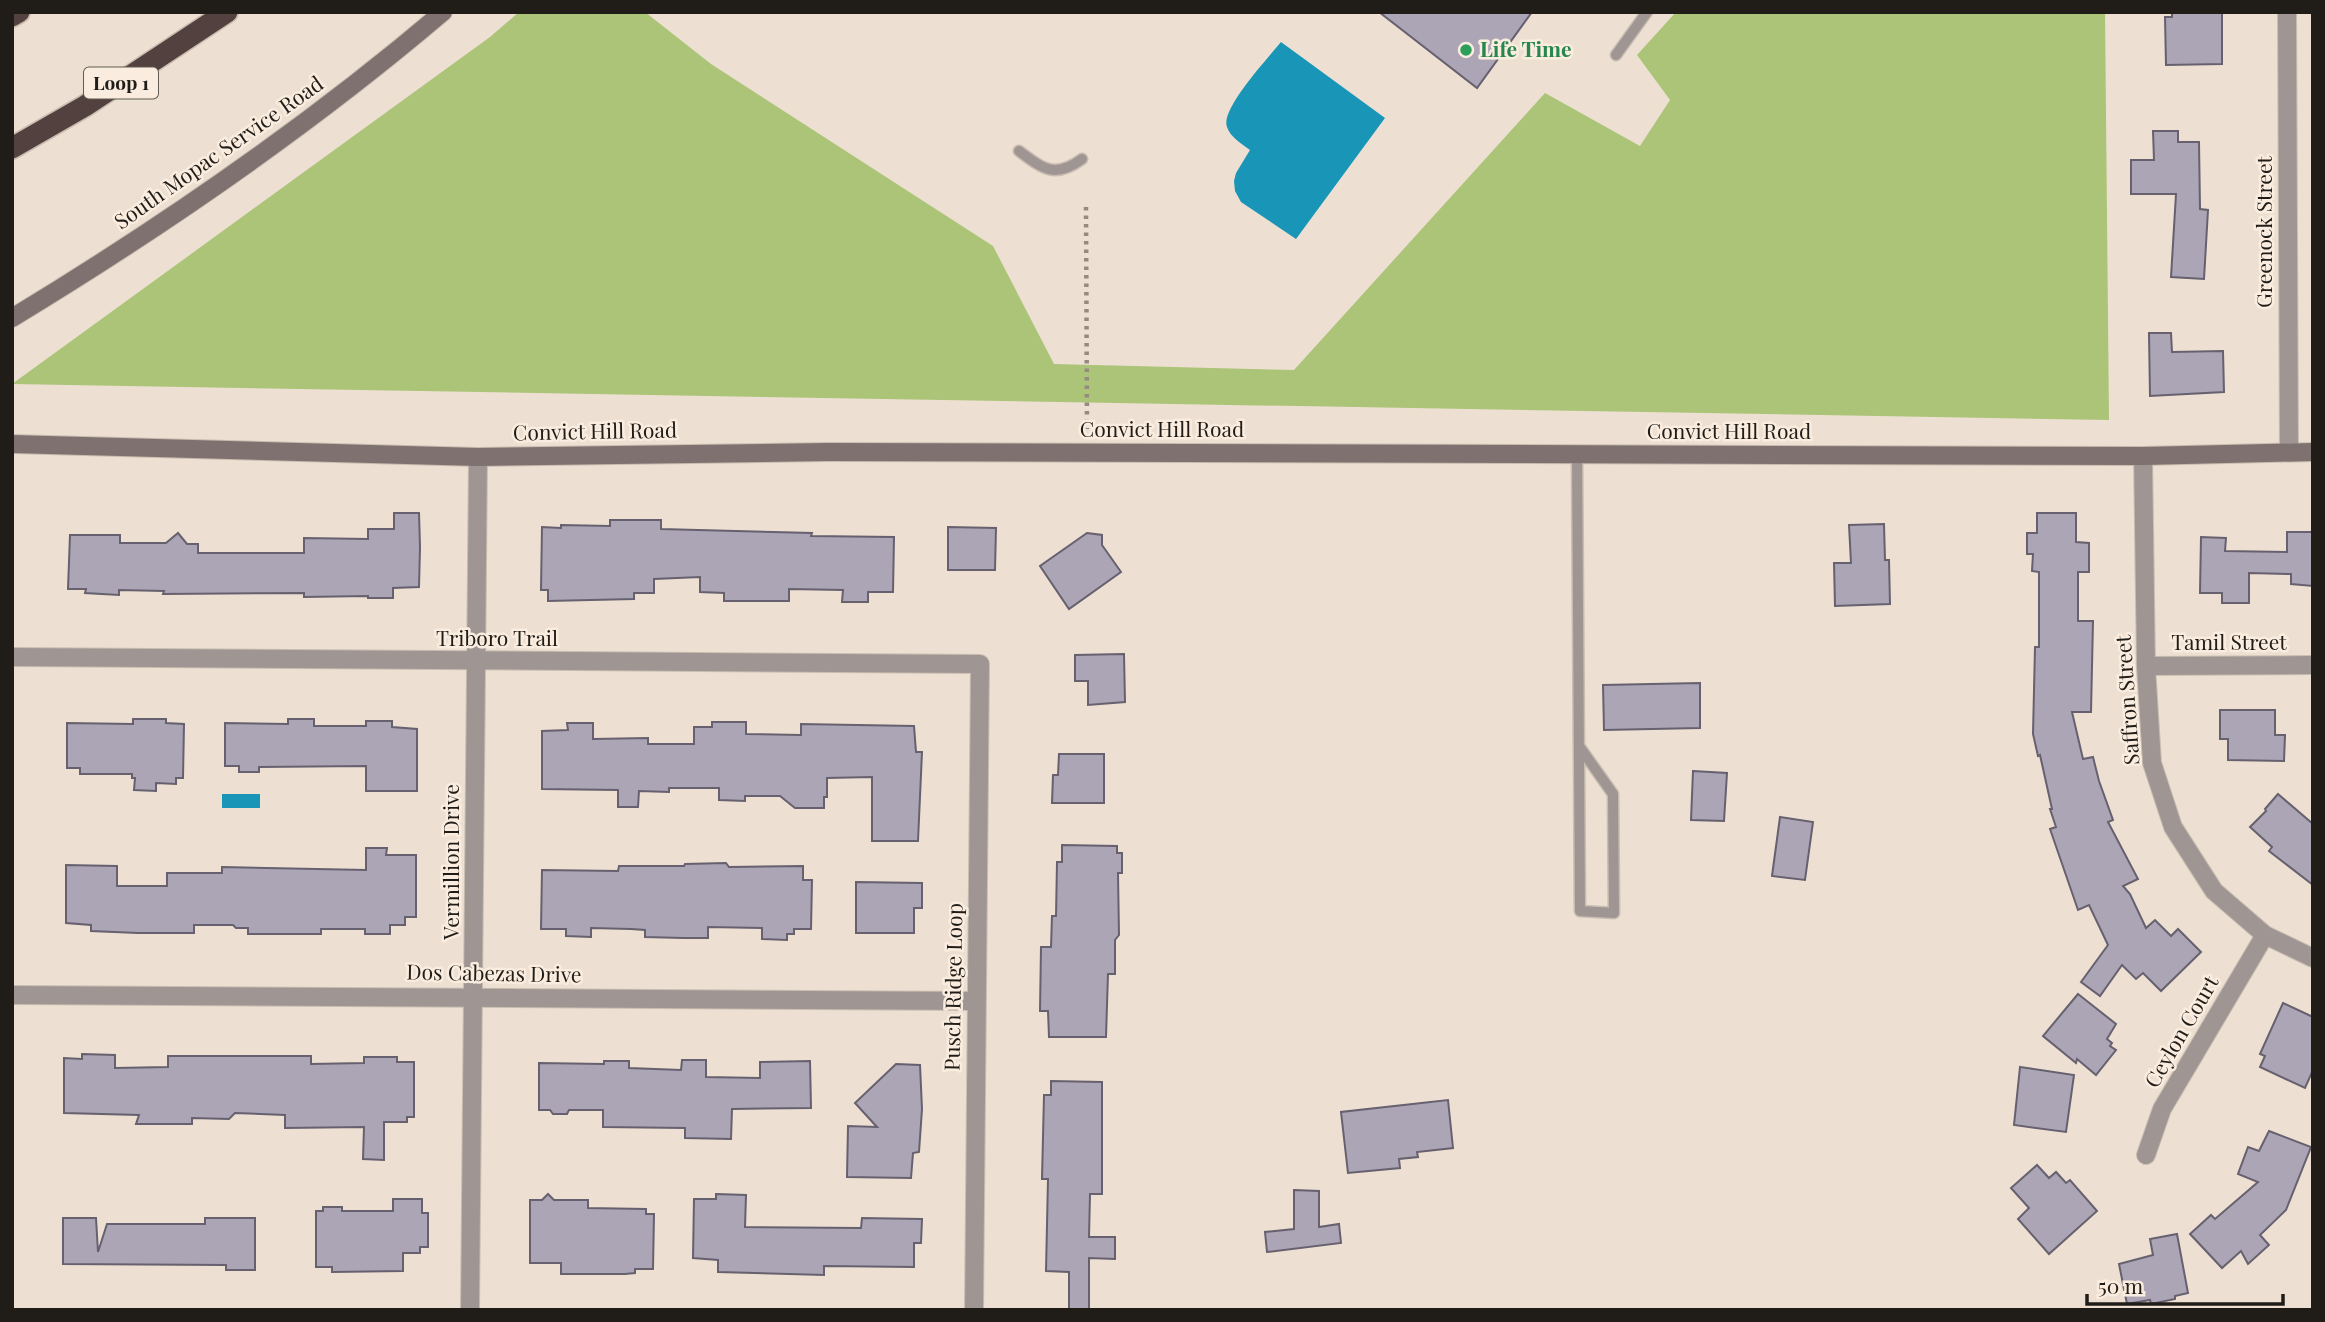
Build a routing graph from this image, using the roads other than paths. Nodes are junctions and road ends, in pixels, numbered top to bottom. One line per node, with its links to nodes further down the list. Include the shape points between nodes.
1 (19, 12): 6 (highway)
2 (227, 12): 8 (highway, Loop 1, via 85,106)
3 (443, 12): 11 (street, South Mopac Service Road, via 330,103 195,200)
4 (1647, 12): 7 (lane)
5 (2287, 12): 13 (street, Greenock Street)
6 (12, 16)
7 (1616, 55)
8 (12, 148)
9 (1019, 151): 10 (lane, via 1052,170 1063,171)
10 (1082, 159)
11 (12, 318)
12 (12, 444): 17 (street, Convict Hill Road)
13 (2289, 452): 14 (street, Convict Hill Road); 16 (street, Convict Hill Road)
14 (2313, 452)
15 (1577, 455): 16 (street, Convict Hill Road); 17 (street, Convict Hill Road, via 828,452); 23 (lane)
16 (2143, 456): 22 (street, Saffron Street)
17 (478, 457): 19 (street, Vermillion Drive)
18 (12, 657): 19 (street, Triboro Trail)
19 (476, 661): 20 (street, Triboro Trail); 27 (street, Vermillion Drive)
20 (981, 664): 28 (street, Pusch Ridge Loop)
21 (2313, 665): 22 (street, Tamil Street)
22 (2146, 666): 24 (street, Saffron Street, via 2152,763 2173,827 2214,891)
23 (1579, 746): 23 (lane, via 1580,911 1614,913 1614,794)
24 (2265, 935): 25 (street, Saffron Street); 29 (street, Ceylon Court, via 2162,1109)
25 (2313, 958)
26 (12, 995): 27 (street, Dos Cabezas Drive)
27 (474, 997): 28 (street, Dos Cabezas Drive); 30 (street, Vermillion Drive)
28 (976, 1001): 31 (street, Pusch Ridge Loop)
29 (2146, 1155)
30 (470, 1310)
31 (974, 1310)

